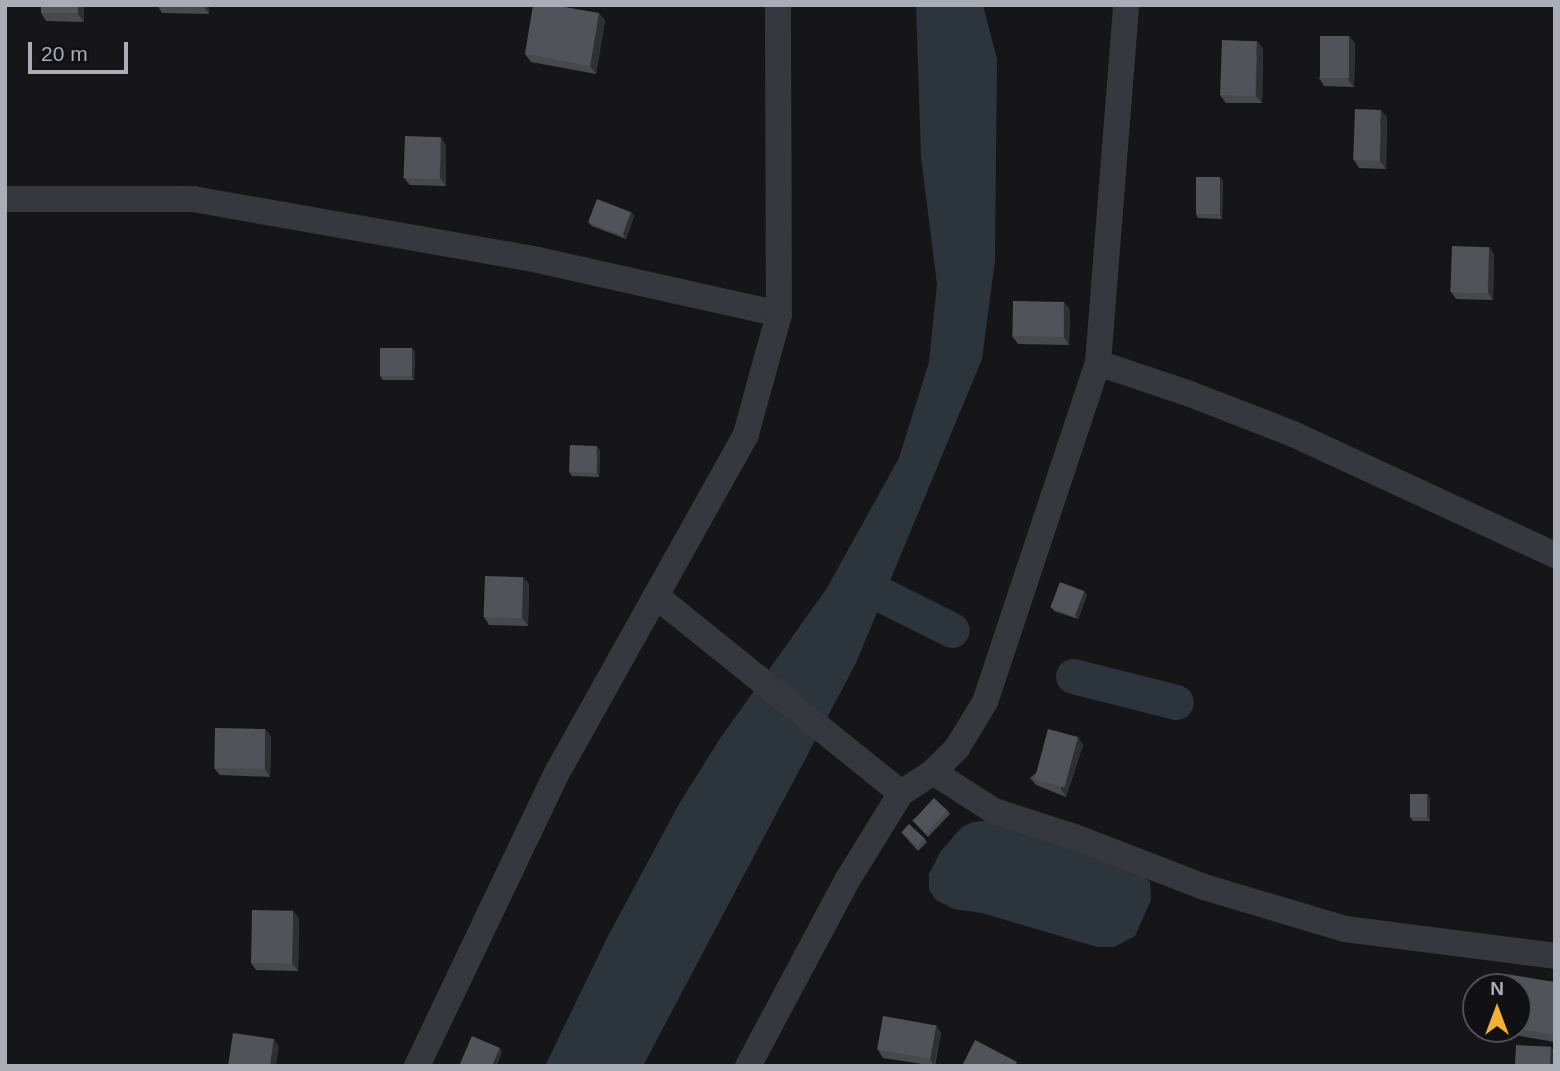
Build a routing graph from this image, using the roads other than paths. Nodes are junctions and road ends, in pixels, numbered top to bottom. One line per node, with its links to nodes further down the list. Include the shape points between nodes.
1 (778, 5): 4 (street)
2 (1126, 5): 5 (street)
3 (5, 199): 4 (street, via 193,199 538,260)
4 (779, 314): 7 (street, via 746,434)
5 (1098, 363): 6 (street, via 1293,434); 8 (street, via 985,702 957,748)
6 (1555, 555)
7 (656, 596): 9 (street); 11 (street, via 558,771)
8 (933, 772): 9 (street); 10 (street, via 993,811 1204,887 1345,929)
9 (901, 793): 12 (street, via 848,879)
10 (1555, 956)
11 (418, 1066)
12 (748, 1066)

